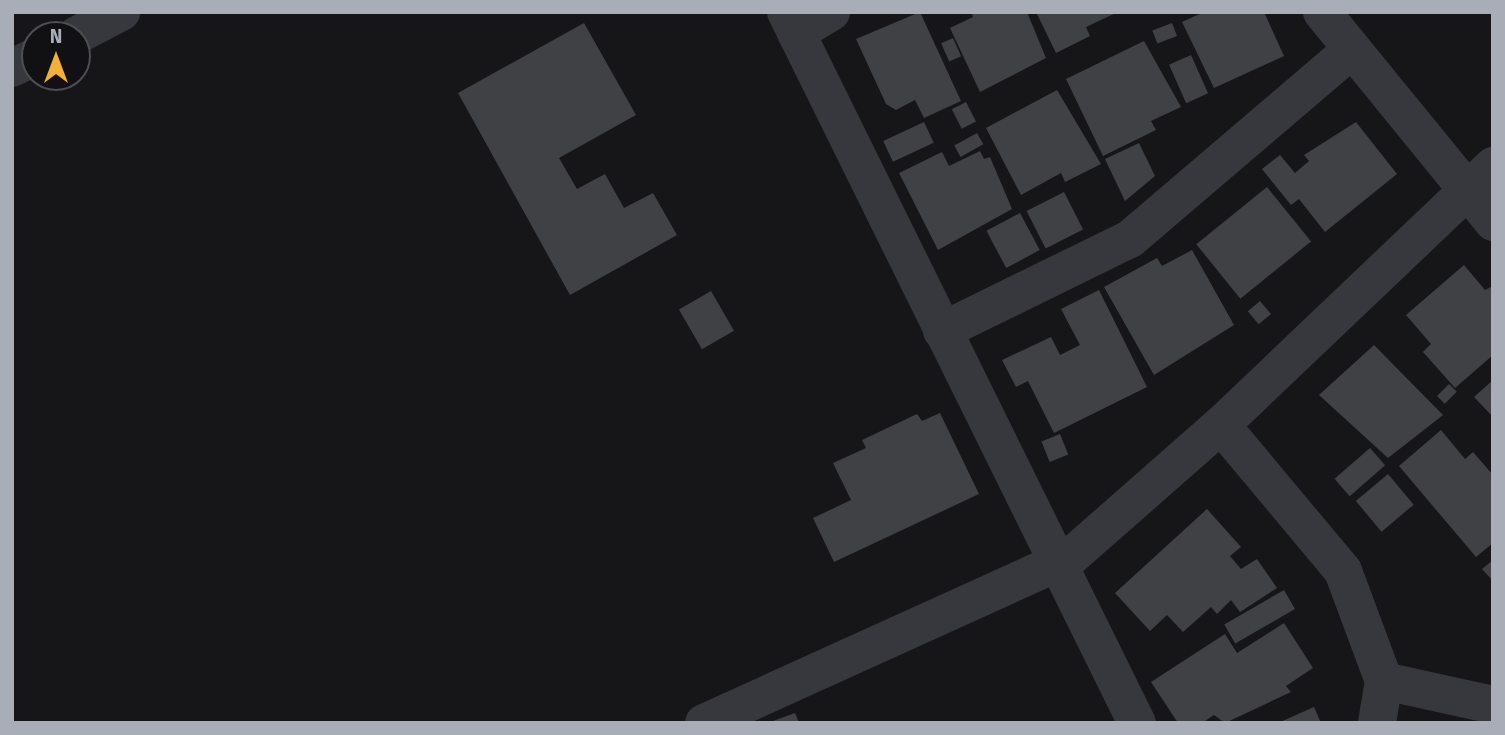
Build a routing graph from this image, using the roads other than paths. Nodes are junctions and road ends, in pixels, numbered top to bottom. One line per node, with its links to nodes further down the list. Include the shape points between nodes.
1 (121, 12): 5 (street)
2 (831, 12): 4 (street)
3 (1322, 12): 6 (street)
4 (791, 22): 9 (street)
5 (91, 28)
6 (1351, 50): 7 (street); 9 (street, via 1130,239)
7 (1479, 178): 8 (street); 10 (street)
8 (1493, 222)
9 (942, 331): 11 (street)
10 (1220, 425): 11 (street); 12 (street, via 1343,571)
11 (1057, 565): 14 (street); 15 (street)
12 (1384, 681): 13 (street); 16 (street)
13 (1493, 705)
14 (704, 723)
15 (1137, 723)
16 (1377, 723)

